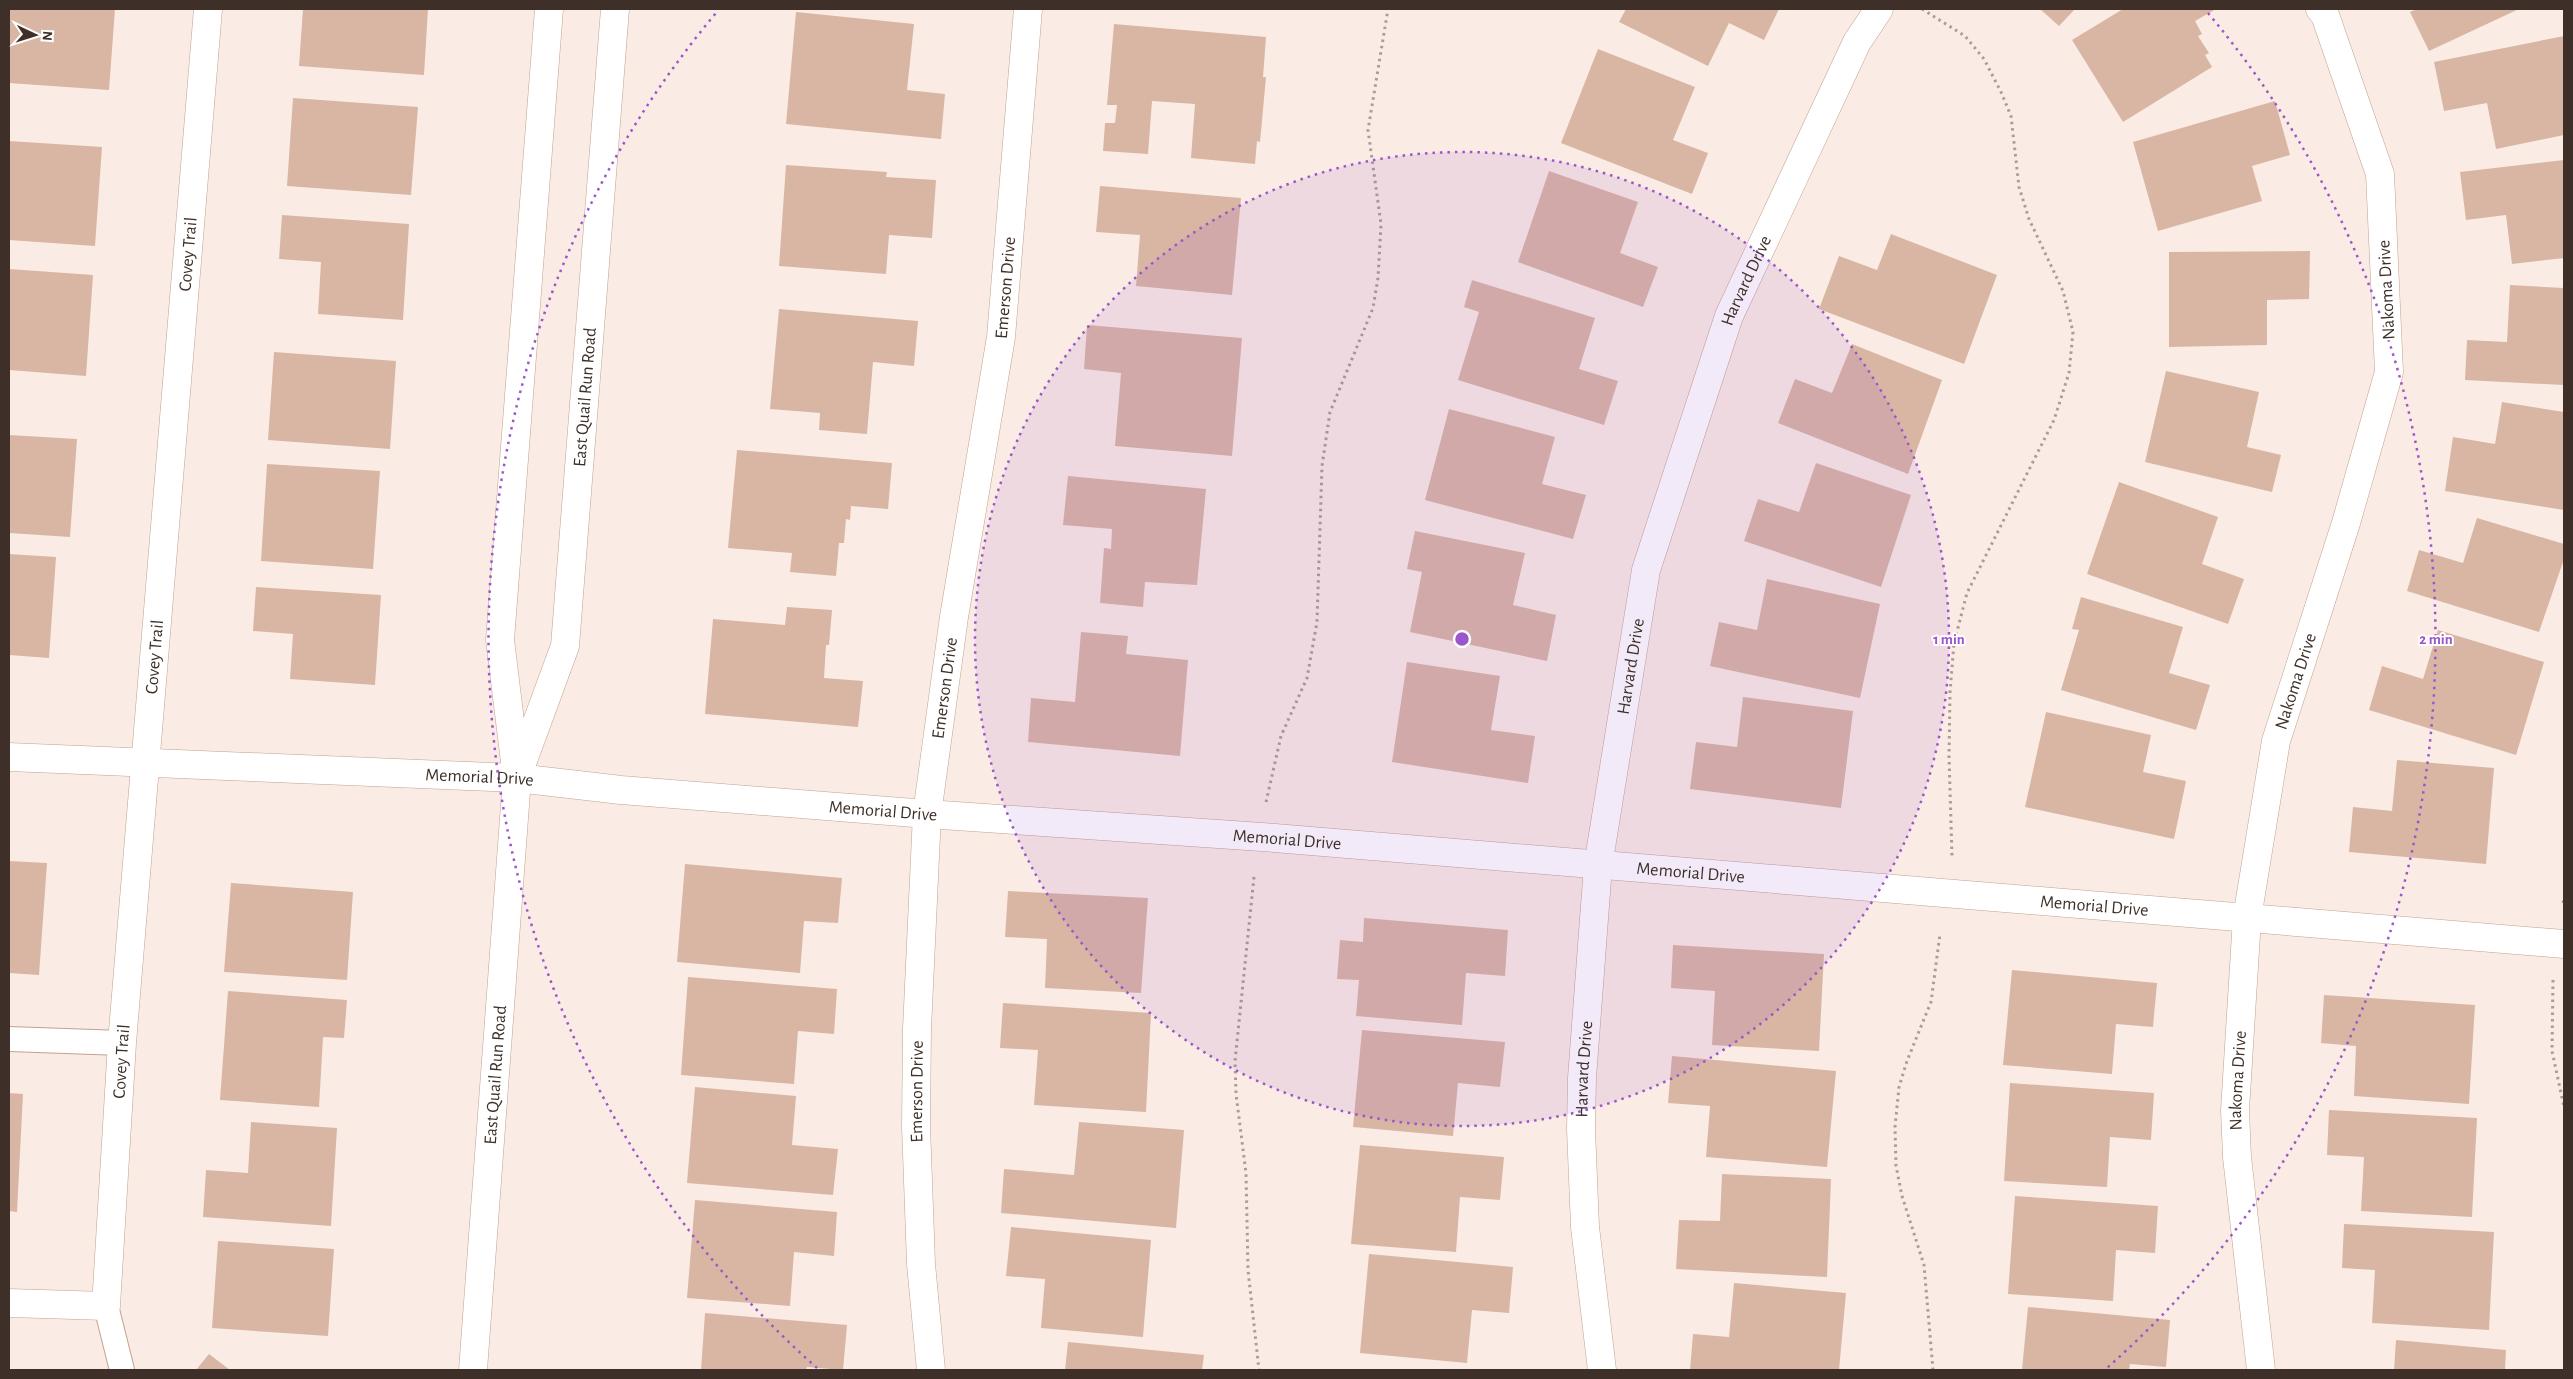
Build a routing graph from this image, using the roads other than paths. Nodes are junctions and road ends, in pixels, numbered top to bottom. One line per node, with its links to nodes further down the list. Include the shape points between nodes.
1 (208, 9): 8 (street, Covey Trail)
2 (549, 9): 9 (street, East Quail Run Road, via 500,640)
3 (615, 9): 9 (street, East Quail Run Road, via 565,646)
4 (1028, 9): 10 (street, Emerson Drive, via 1001,337 954,617)
5 (1879, 9): 11 (street, Harvard Drive, via 1857,42 1729,316 1649,561)
6 (2320, 9): 12 (street, Nakoma Drive, via 2325,15 2380,174 2389,372 2346,523 2276,742)
7 (9, 757): 8 (street, Memorial Drive)
8 (146, 762): 9 (street, Memorial Drive); 15 (street, Covey Trail)
9 (517, 778): 10 (street, Memorial Drive, via 621,790); 19 (street, East Quail Run Road)
10 (927, 814): 11 (street, Memorial Drive, via 1262,837); 20 (street, Emerson Drive, via 916,1126 921,1264)
11 (1598, 866): 12 (street, Memorial Drive); 21 (street, Harvard Drive, via 1580,1129 1585,1227)
12 (2247, 918): 13 (street, Memorial Drive); 22 (street, Nakoma Drive, via 2235,1110 2237,1157)
13 (2564, 944)
14 (9, 1039): 15 (lane)
15 (122, 1043): 17 (street, Covey Trail)
16 (9, 1303): 17 (street)
17 (106, 1306): 18 (lane)
18 (122, 1370)
19 (473, 1370)
20 (931, 1370)
21 (1602, 1370)
22 (2262, 1370)

